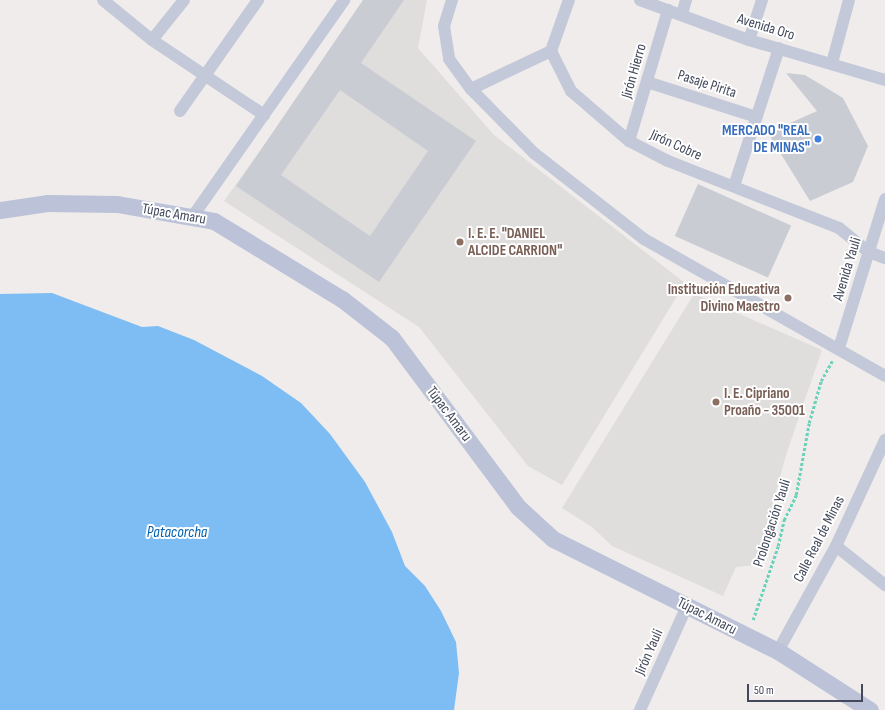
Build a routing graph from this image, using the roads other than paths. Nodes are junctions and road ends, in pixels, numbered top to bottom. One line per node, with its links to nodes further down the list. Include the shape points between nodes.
1 (103, 0): 13 (street)
2 (184, 0): 13 (street)
3 (258, 0): 18 (street)
4 (344, 0): 23 (street)
5 (452, 0): 21 (street, via 444,26 449,59)
6 (570, 0): 16 (street)
7 (640, 0): 11 (street, Avenida Oro)
8 (686, 0): 12 (street)
9 (762, 0): 14 (street)
10 (849, 0): 17 (street)
11 (668, 10): 12 (street, Avenida Oro); 20 (street, Jirón Hierro)
12 (682, 14): 14 (street, Avenida Oro)
13 (152, 40): 18 (street)
14 (749, 40): 15 (street, Avenida Oro)
15 (779, 48): 17 (street, Avenida Oro); 24 (street)
16 (552, 51): 21 (street); 25 (street, Jirón Cobre, via 571,91)
17 (832, 63): 19 (street, Avenida Oro)
18 (204, 77): 22 (street); 23 (street)
19 (885, 80)
20 (647, 82): 24 (street, Pasaje Pirita); 25 (street, Jirón Hierro)
21 (471, 89): 32 (street, via 534,153 644,239)
22 (180, 111)
23 (264, 115): 29 (street)
24 (757, 117): 26 (street)
25 (629, 141): 26 (street, Jirón Cobre, via 668,161)
26 (734, 186): 30 (street, Jirón Cobre, via 839,228)
27 (885, 199): 30 (street, Avenida Yauli)
28 (0, 210): 29 (street, Túpac Amaru, via 48,203 117,204)
29 (193, 216): 37 (street, Túpac Amaru, via 214,221 342,299 392,338 518,507 553,539)
30 (869, 252): 31 (street, Jirón Cobre); 32 (street, Avenida Yauli)
31 (885, 258)
32 (839, 348): 33 (street)
33 (885, 376)
34 (885, 440): 35 (street, Calle Real de Minas)
35 (836, 546): 36 (street); 38 (street, Calle Real de Minas)
36 (885, 585)
37 (687, 606): 38 (street, Túpac Amaru); 39 (street, Jirón Yauli)
38 (778, 651): 40 (street, Túpac Amaru)
39 (640, 710)
40 (870, 710)

